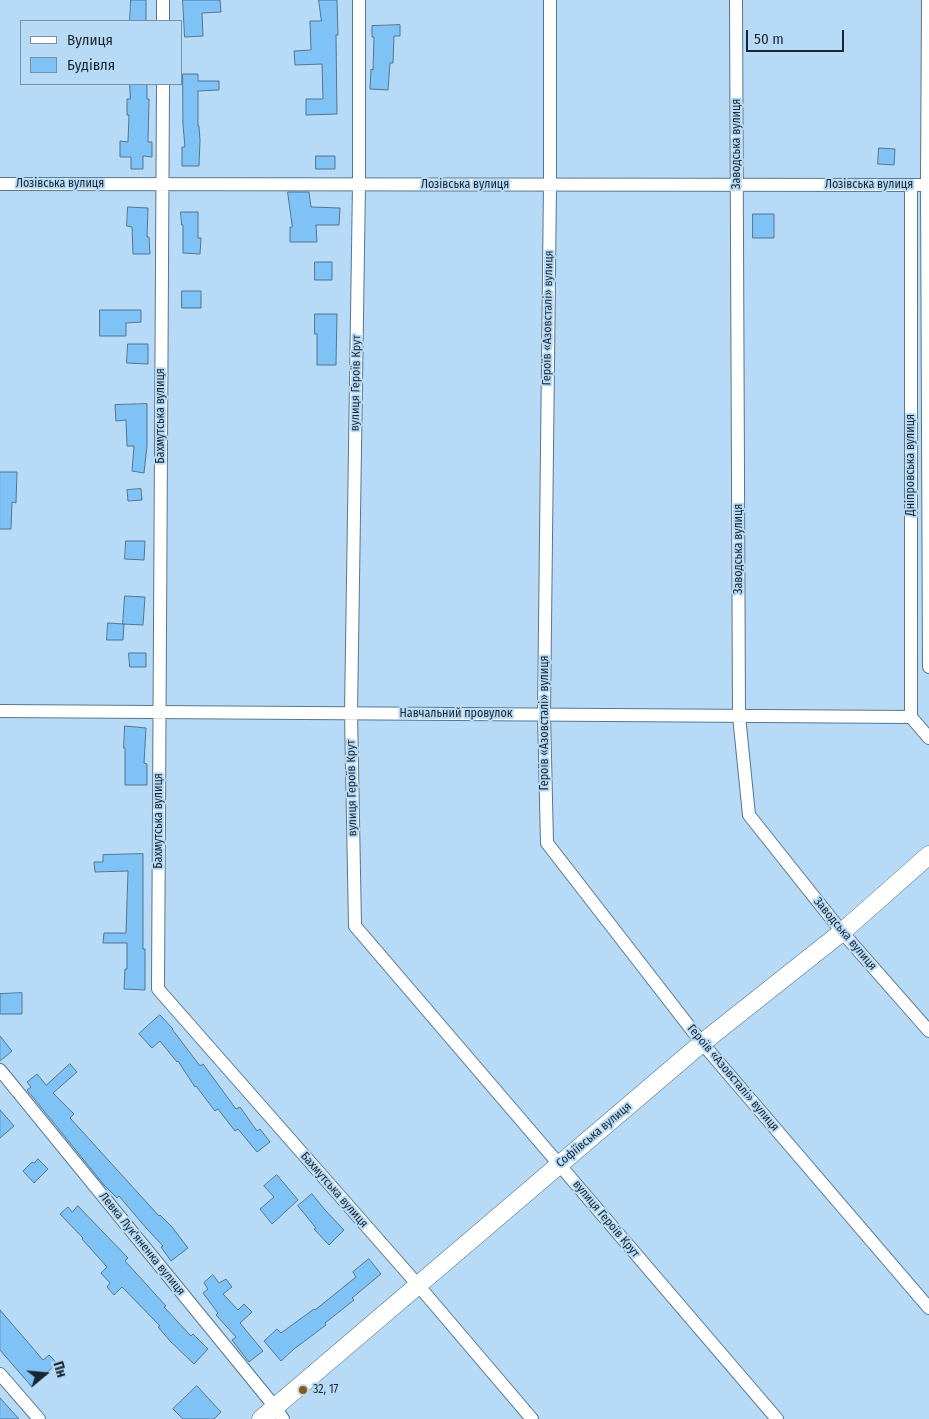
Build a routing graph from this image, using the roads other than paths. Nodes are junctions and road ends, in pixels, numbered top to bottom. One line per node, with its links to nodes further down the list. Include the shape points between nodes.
1 (163, 0): 6 (street)
2 (359, 0): 10 (street, вулиця Героїв Крут)
3 (550, 0): 11 (street, Героїв «Азовсталі» вулиця)
4 (736, 0): 12 (street, Заводська вулиця)
5 (928, 0): 14 (street, Дніпровська вулиця)
6 (163, 20)
7 (163, 85): 9 (street, Бахмутська вулиця)
8 (0, 184): 9 (street, Лозівська вулиця)
9 (162, 184): 10 (street, Лозівська вулиця); 17 (street, Бахмутська вулиця)
10 (358, 184): 11 (street, Лозівська вулиця); 18 (street, вулиця Героїв Крут)
11 (550, 185): 12 (street, Лозівська вулиця); 19 (street, Героїв «Азовсталі» вулиця)
12 (738, 185): 13 (street, Лозівська вулиця); 20 (street, Заводська вулиця)
13 (910, 185): 14 (street, Лозівська вулиця); 21 (street, Дніпровська вулиця)
14 (928, 185): 15 (street, Дніпровська вулиця)
15 (929, 667)
16 (0, 711): 17 (street, Навчальний провулок)
17 (160, 712): 18 (street, Навчальний провулок); 29 (street, Бахмутська вулиця, via 158,989)
18 (351, 713): 19 (street, Навчальний провулок); 28 (street, вулиця Героїв Крут, via 355,926)
19 (544, 714): 20 (street, Навчальний провулок); 26 (street, Героїв «Азовсталі» вулиця, via 547,843)
20 (739, 716): 21 (street, Навчальний провулок); 24 (street, Заводська вулиця, via 749,815)
21 (911, 717): 22 (street)
22 (929, 738)
23 (929, 854): 24 (street, Софіївська вулиця)
24 (842, 932): 25 (street, Заводська вулиця); 26 (street, Софіївська вулиця)
25 (929, 1031)
26 (702, 1043): 28 (street, Софіївська вулиця); 30 (street, Героїв «Азовсталі» вулиця)
27 (0, 1070): 32 (street, Левка Лук'яненка вулиця)
28 (560, 1164): 29 (street, Софіївська вулиця); 36 (street, вулиця Героїв Крут)
29 (418, 1285): 32 (street, Софіївська вулиця); 35 (street, Бахмутська вулиця)
30 (929, 1308)
31 (0, 1374): 33 (street)
32 (279, 1413): 34 (street, Софіївська вулиця)
33 (40, 1419)
34 (261, 1419)
35 (532, 1419)
36 (777, 1419)

